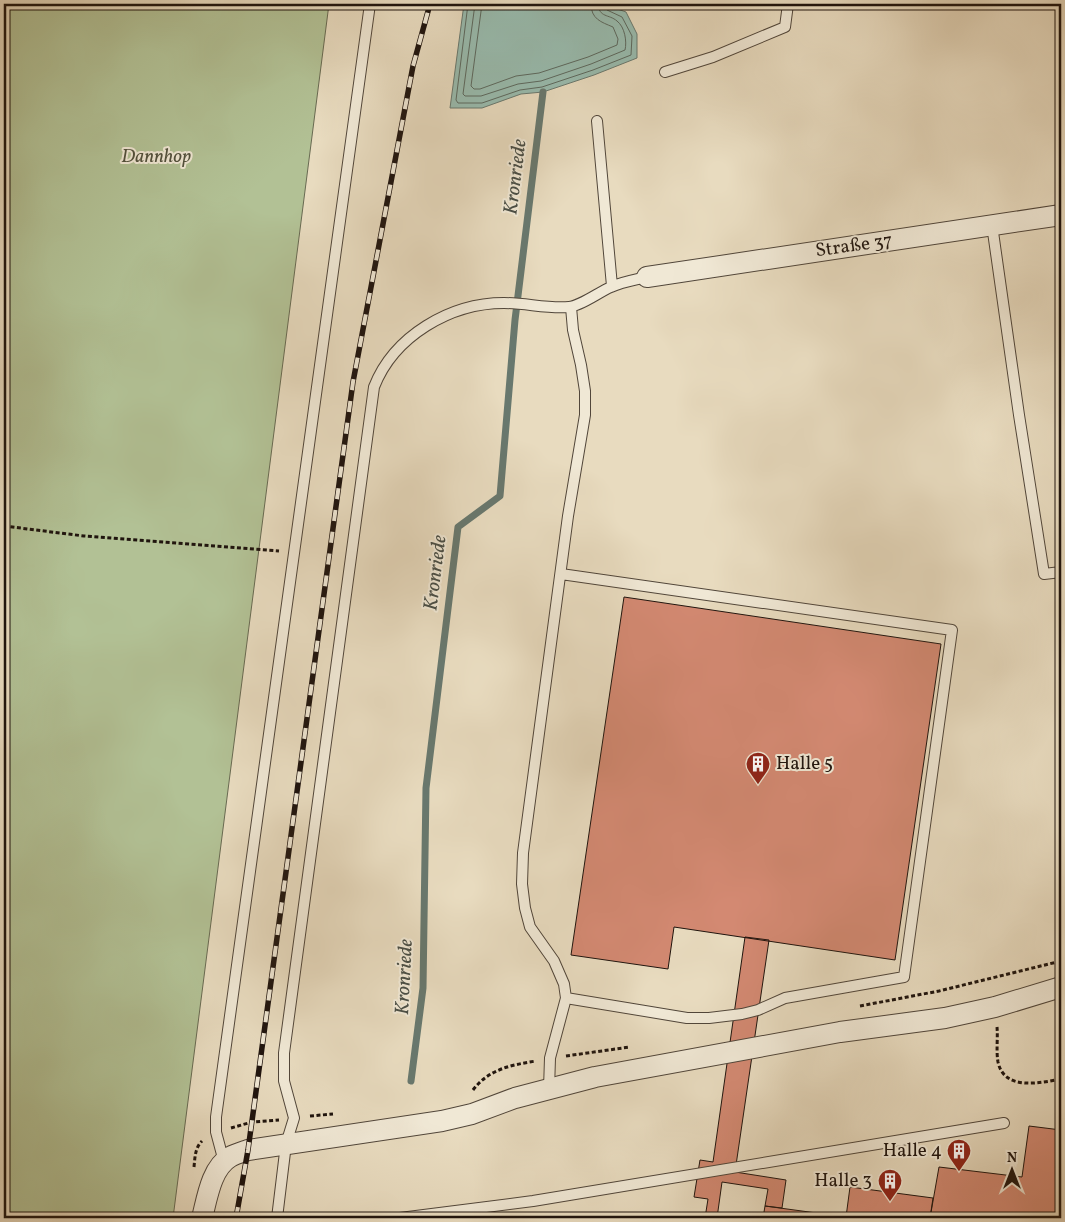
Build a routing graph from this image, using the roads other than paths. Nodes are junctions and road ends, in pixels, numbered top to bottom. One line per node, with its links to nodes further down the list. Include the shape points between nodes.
1 (370, 4): 17 (lane, via 216,1117 216,1132)
2 (788, 4): 3 (lane, via 785,27 713,57)
3 (665, 72)
4 (597, 121): 8 (lane)
5 (1061, 215): 6 (street, Straße 37)
6 (992, 225): 7 (street, Straße 37); 10 (lane, via 1044,574)
7 (647, 277): 8 (lane)
8 (612, 286): 9 (lane)
9 (571, 307): 11 (lane, via 586,391); 16 (lane, via 504,303 458,312 412,335 394,352 374,387 284,1053 284,1081 294,1118)
10 (1061, 572)
11 (561, 574): 13 (lane, via 523,853 522,884 530,927 554,961); 13 (lane, via 952,630 904,978 785,998 758,1010 709,1018 687,1018)
12 (1061, 988): 14 (street, via 945,1018 840,1032 604,1075)
13 (566, 998): 14 (lane, via 550,1058)
14 (549, 1089): 16 (street, via 442,1121)
15 (1004, 1123): 20 (lane, via 533,1201)
16 (286, 1144): 17 (street, via 248,1150); 19 (lane)
17 (224, 1162): 18 (street, via 215,1174)
18 (202, 1218)
19 (277, 1218)
20 (400, 1218)

